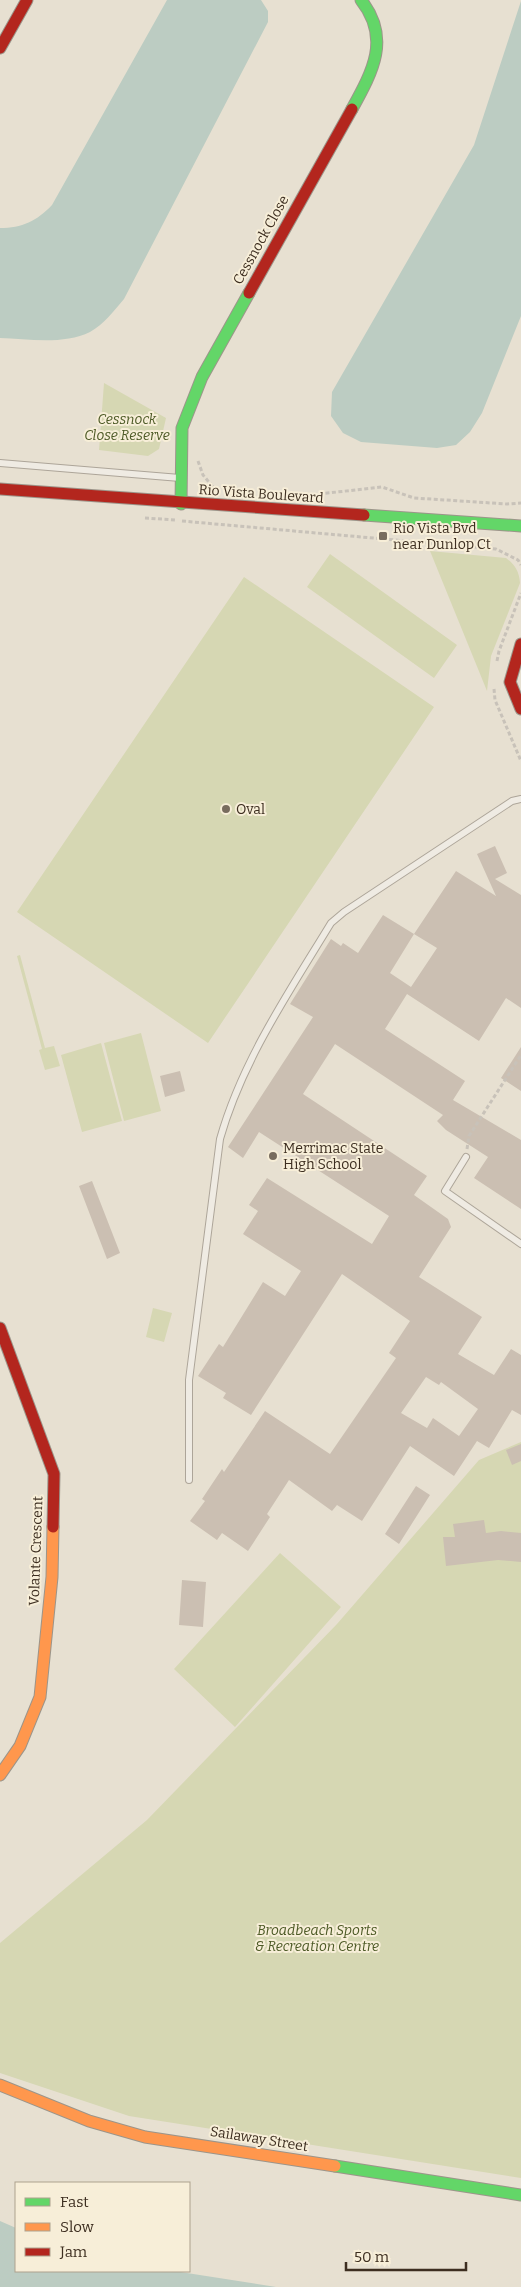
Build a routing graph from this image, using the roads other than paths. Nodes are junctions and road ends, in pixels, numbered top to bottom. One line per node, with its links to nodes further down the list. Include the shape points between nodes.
1 (27, 0): 3 (street)
2 (361, 0): 5 (street, Cessnock Close, via 373,14 379,43 370,76 202,377 182,428)
3 (0, 48)
4 (0, 463): 5 (lane, Rio Vista Boulevard)
5 (182, 478): 7 (street, Cessnock Close)
6 (0, 489): 7 (street, Rio Vista Boulevard)
7 (181, 504): 8 (street, Rio Vista Boulevard)
8 (521, 526)
9 (521, 644): 10 (street, via 510,682)
10 (521, 709)
11 (521, 799): 15 (lane, via 512,801 331,923 250,1062 220,1139 189,1380)
12 (466, 1157): 13 (lane, via 445,1191)
13 (521, 1244)
14 (0, 1328): 16 (street, Volante Crescent, via 54,1474 52,1576 40,1697 20,1746)
15 (189, 1480)
16 (0, 1775)
17 (0, 2085): 18 (street, Sailaway Street, via 89,2121 145,2137)
18 (521, 2195)

